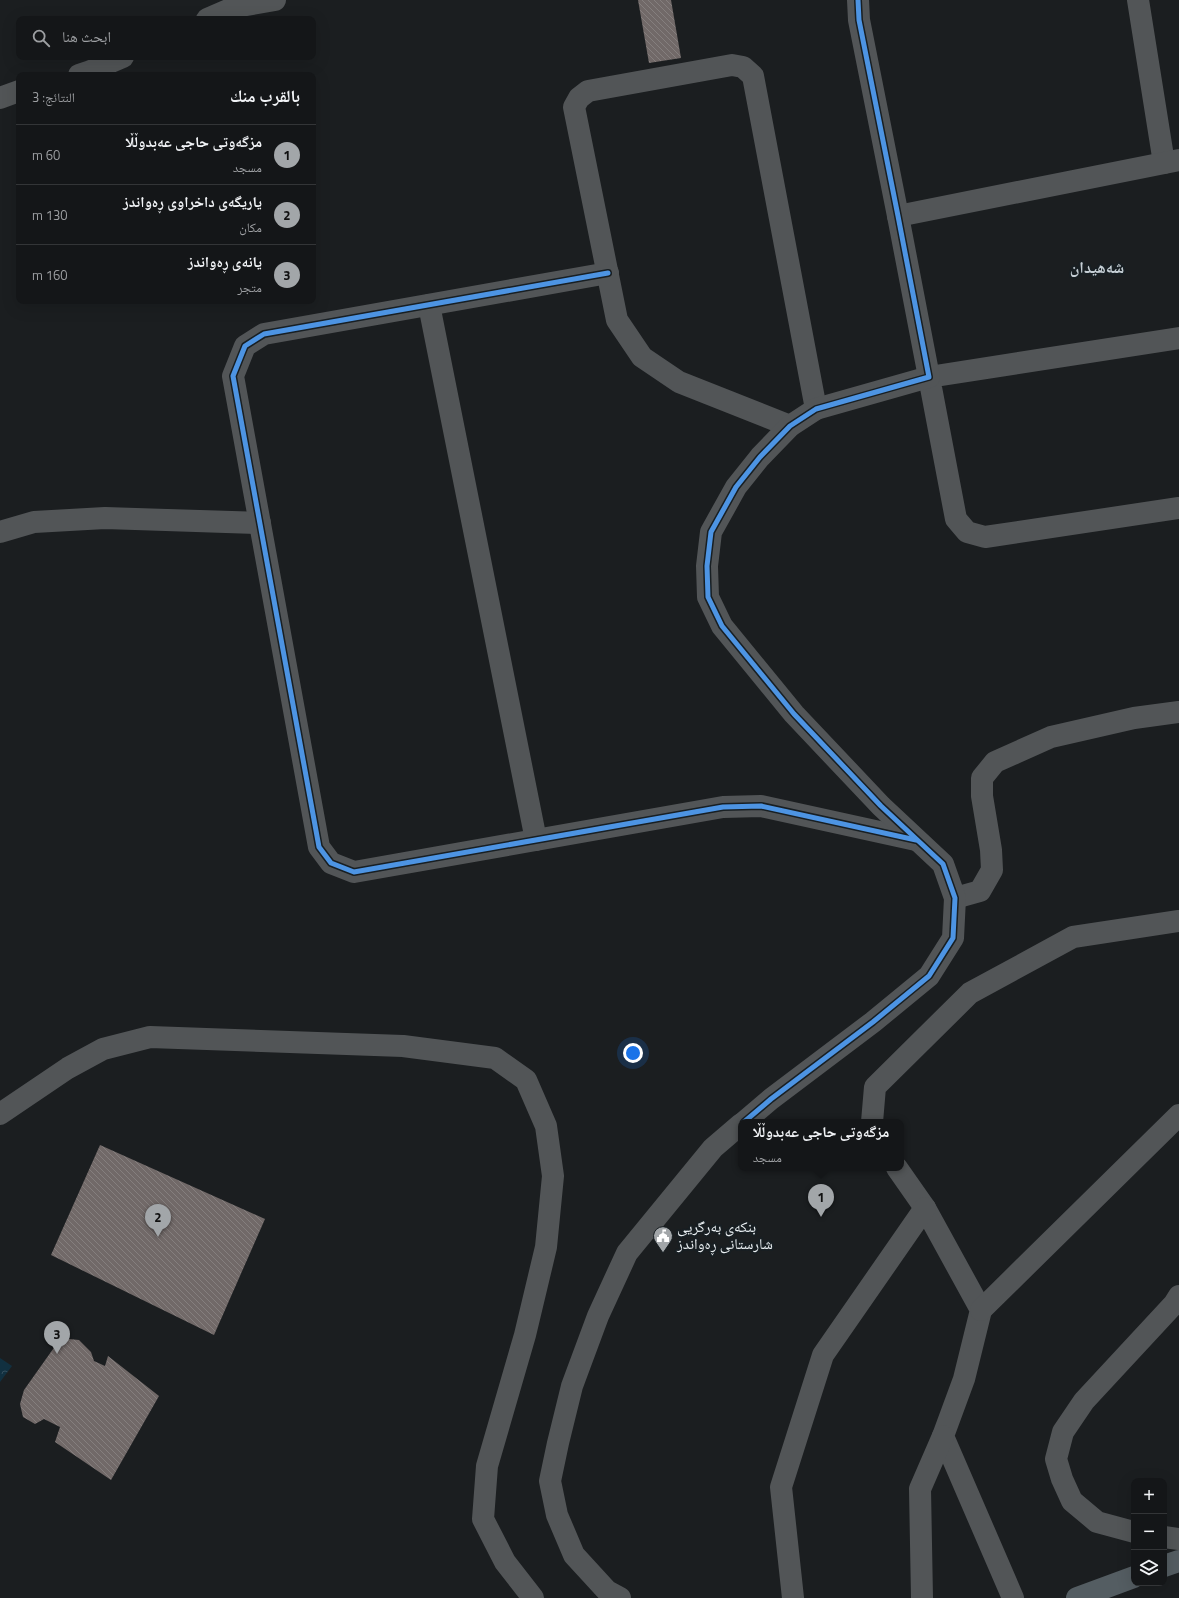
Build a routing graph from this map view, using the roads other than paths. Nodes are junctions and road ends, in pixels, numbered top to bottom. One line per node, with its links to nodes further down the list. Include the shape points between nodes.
1 (275, 0): 4 (street, via 235,7)
2 (858, 0): 10 (street, via 859,20)
3 (1138, 0): 9 (street)
4 (214, 16)
5 (116, 60): 6 (street)
6 (88, 72)
7 (16, 92): 8 (street)
8 (0, 98)
9 (1172, 161): 10 (street)
10 (898, 216): 14 (street)
11 (608, 273): 12 (street); 15 (street, via 574,107 579,98 588,91 732,65 743,67 753,76); 16 (street, via 617,320 642,357 679,382)
12 (429, 305): 18 (street, via 264,334 245,346 233,376); 21 (street)
13 (1179, 338): 14 (street)
14 (929, 377): 15 (street); 17 (street, via 956,518 967,532 985,537)
15 (816, 409): 16 (street)
16 (790, 426): 22 (street, via 736,487 711,532 707,566 708,597 722,626 794,714)
17 (1179, 508)
18 (260, 523): 19 (street, via 105,518 34,522); 21 (street, via 319,847 331,863 354,872)
19 (0, 532)
20 (1179, 712): 23 (street, via 1134,718 1051,737 995,762 982,778 992,870 980,891)
21 (536, 840): 22 (street, via 723,807 761,806)
22 (916, 840): 23 (street, via 943,864)
23 (955, 898): 27 (street, via 952,938 929,976)
24 (1179, 921): 28 (street, via 1073,937 970,993 875,1087)
25 (0, 1114): 42 (street, via 68,1068 103,1049 150,1036 403,1046 495,1058 526,1080 546,1126 554,1176 546,1247 525,1335 487,1466 482,1519 505,1562)
26 (1179, 1114): 33 (street)
27 (748, 1119)
28 (872, 1119)
29 (738, 1127): 43 (street, via 713,1148 627,1253 598,1316 572,1386 550,1481 557,1515 574,1555 607,1591)
30 (899, 1171): 31 (street)
31 (925, 1208): 33 (street); 44 (street, via 823,1355 780,1487)
32 (1179, 1296): 35 (street, via 1084,1401 1063,1432 1056,1459 1072,1501 1097,1522)
33 (982, 1310): 34 (street, via 964,1379)
34 (943, 1436): 45 (street, via 920,1489); 46 (street)
35 (1131, 1531)
36 (1167, 1537): 37 (street)
37 (1179, 1539)
38 (1179, 1561): 39 (main road)
39 (1167, 1565)
40 (1131, 1578): 41 (main road)
41 (1081, 1597)
42 (533, 1598)
43 (620, 1598)
44 (793, 1598)
45 (922, 1598)
46 (1013, 1598)

